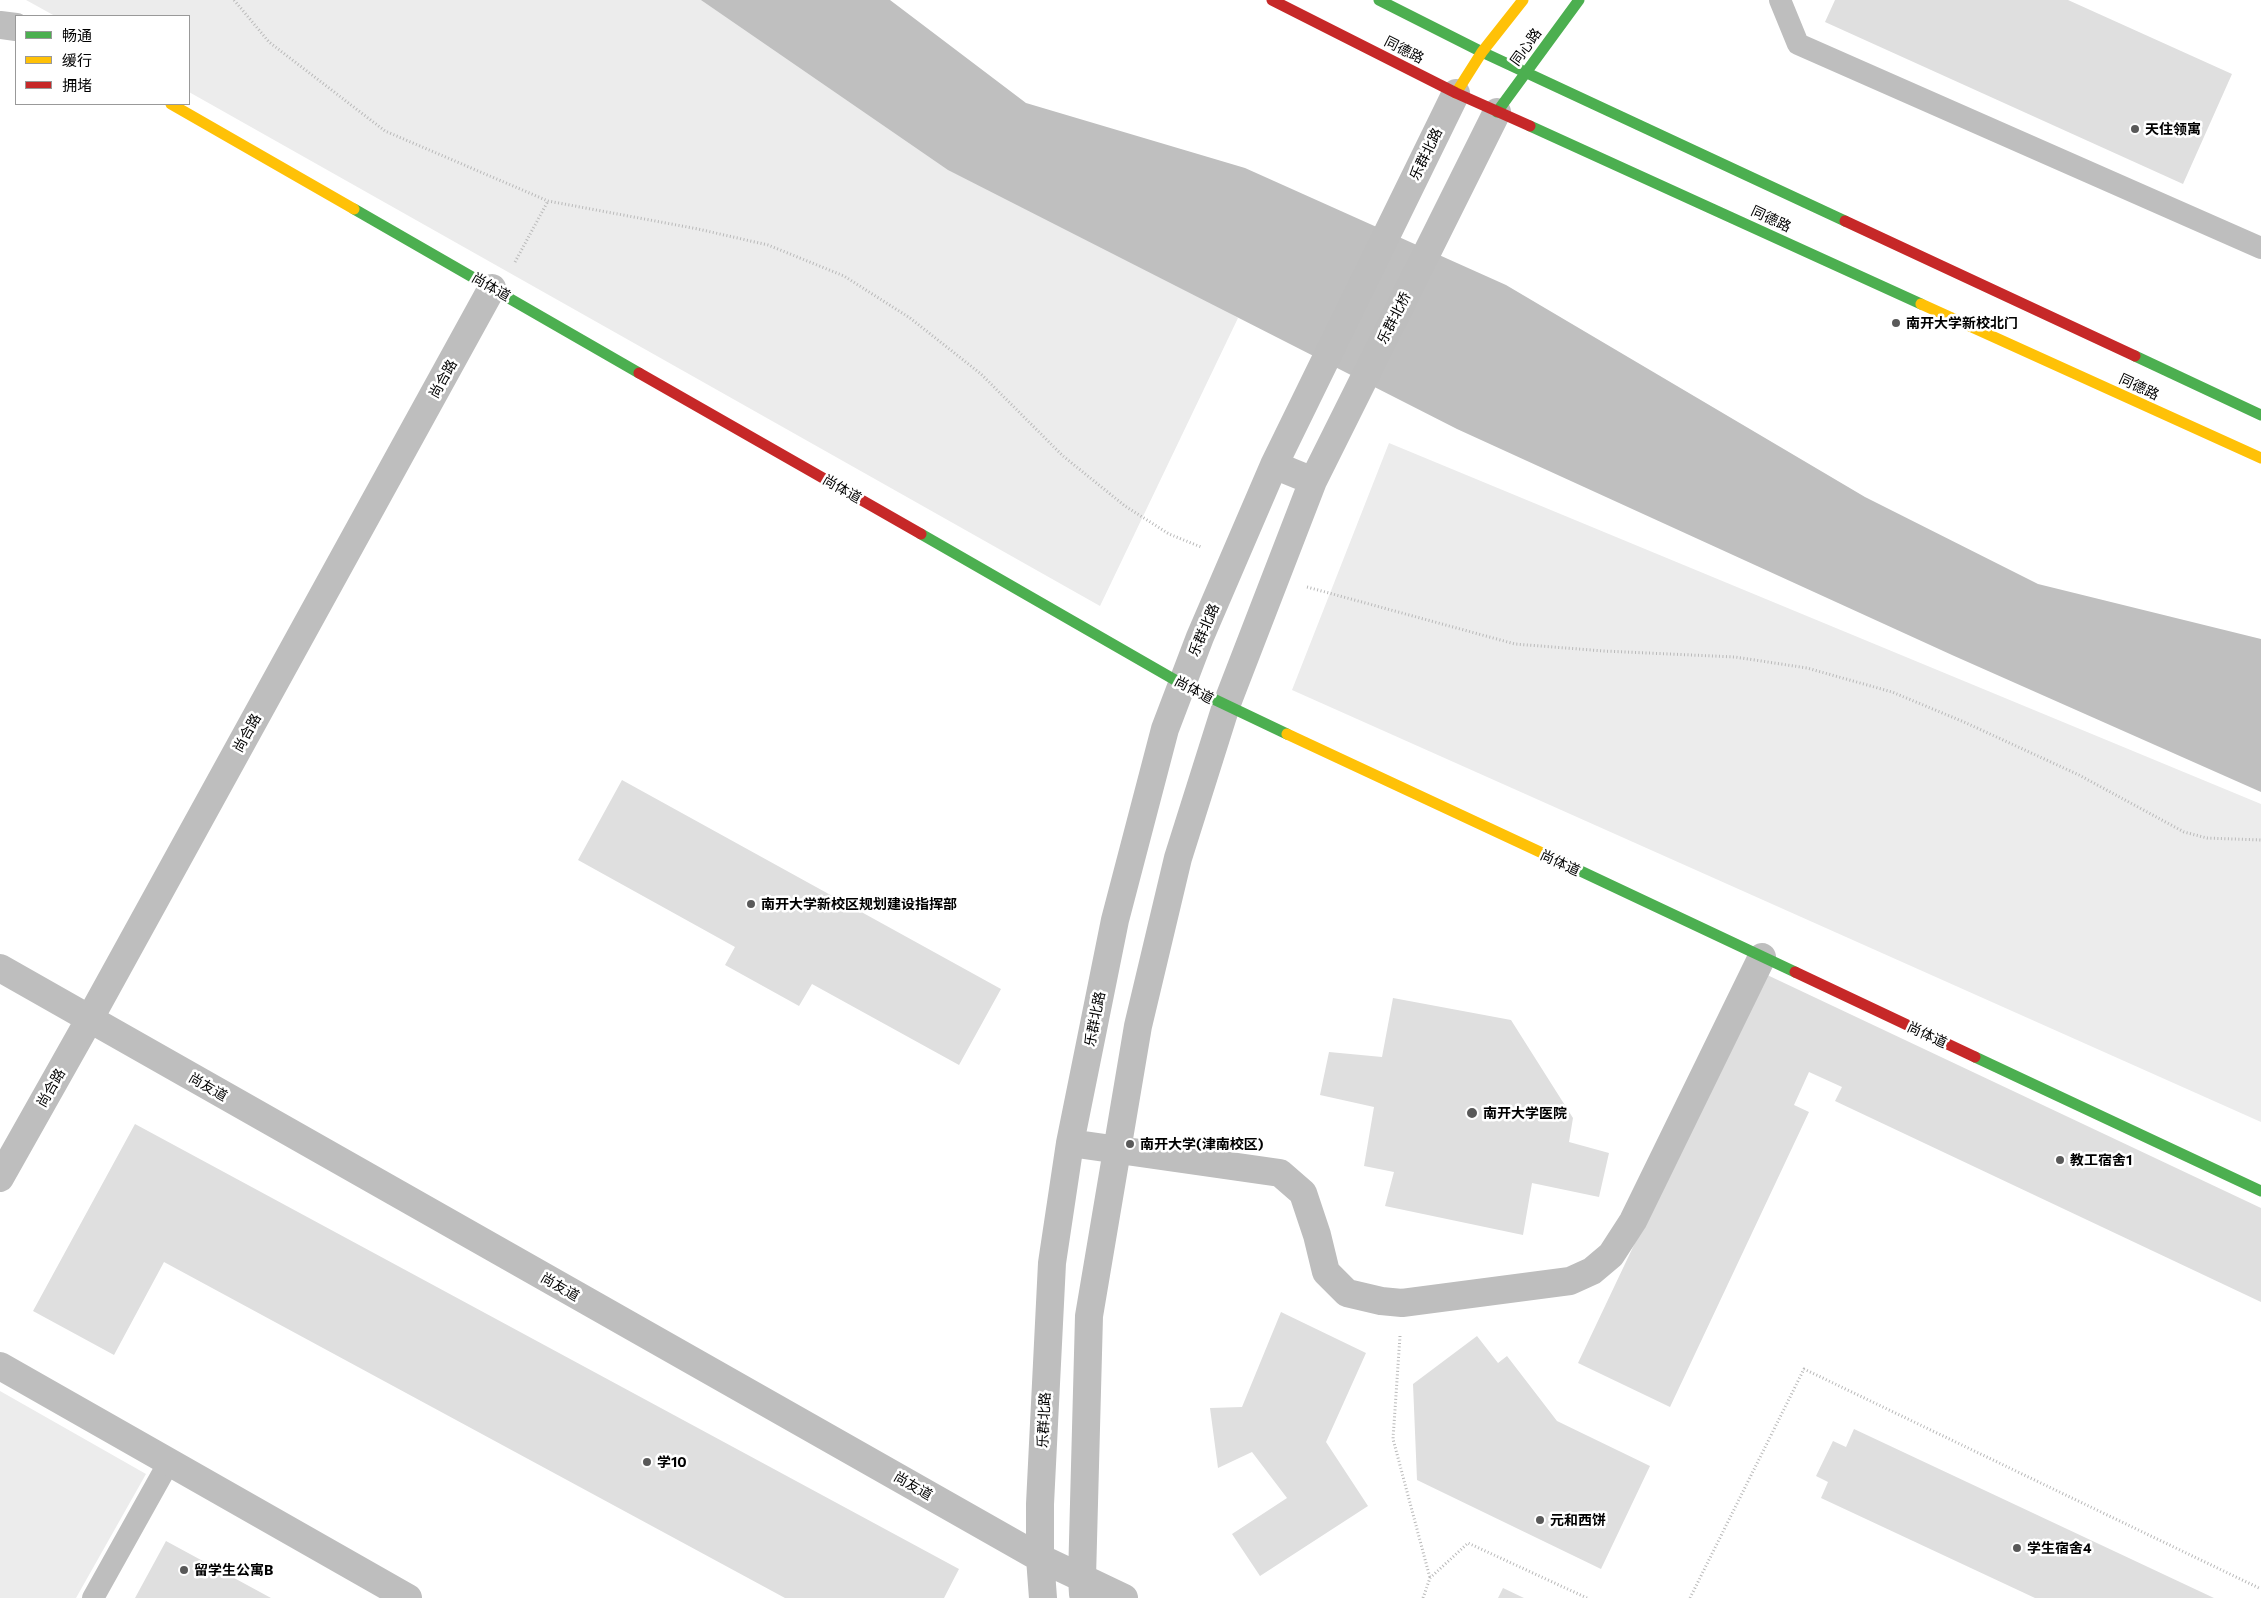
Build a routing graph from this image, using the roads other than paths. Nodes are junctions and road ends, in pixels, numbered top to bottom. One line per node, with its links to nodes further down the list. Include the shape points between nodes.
1 (1272, 0): 10 (street, 同德路)
2 (1379, 0): 8 (street, 同德路)
3 (1523, 0): 8 (street)
4 (1579, 0): 9 (street, 同心路)
5 (1780, 0): 13 (lane, via 1798,44)
6 (0, 25): 7 (street)
7 (15, 27)
8 (1482, 52): 9 (street, 同德路); 10 (street)
9 (1526, 72): 12 (street, 同心路); 15 (street, 同德路)
10 (1456, 93): 12 (street, 同德路); 17 (street, 乐群北路)
11 (173, 105): 14 (street, 尚体道)
12 (1497, 112): 16 (street, 同德路); 18 (street, 乐群北桥)
13 (2261, 248)
14 (496, 290): 19 (street, 尚体道); 23 (street, 尚合路)
15 (2261, 415)
16 (2261, 458)
17 (1274, 465): 18 (street); 19 (street, 乐群北路)
18 (1313, 481): 20 (street)
19 (1182, 684): 20 (street, 尚体道); 24 (street, 乐群北路, via 1165,729 1115,920)
20 (1226, 706): 21 (street, 尚体道); 25 (street, via 1178,858 1138,1026)
21 (1762, 958): 25 (street, via 1633,1221 1611,1255 1592,1271 1570,1281 1402,1303 1347,1293 1326,1272 1303,1192 1280,1174); 27 (street, 尚体道)
22 (0, 968): 23 (street, 尚友道)
23 (89, 1020): 26 (street, 尚合路); 30 (street, 尚友道)
24 (1070, 1143): 25 (street); 30 (street, 乐群北路, via 1052,1263)
25 (1116, 1150): 31 (street, via 1088,1316)
26 (0, 1178)
27 (2261, 1191)
28 (0, 1366): 29 (street)
29 (169, 1462): 32 (lane); 33 (street)
30 (1040, 1558): 31 (street, 尚友道); 34 (street, 乐群北路)
31 (1083, 1588): 35 (street, 尚友道)
32 (93, 1598)
33 (408, 1598)
34 (1043, 1598)
35 (1124, 1598)

